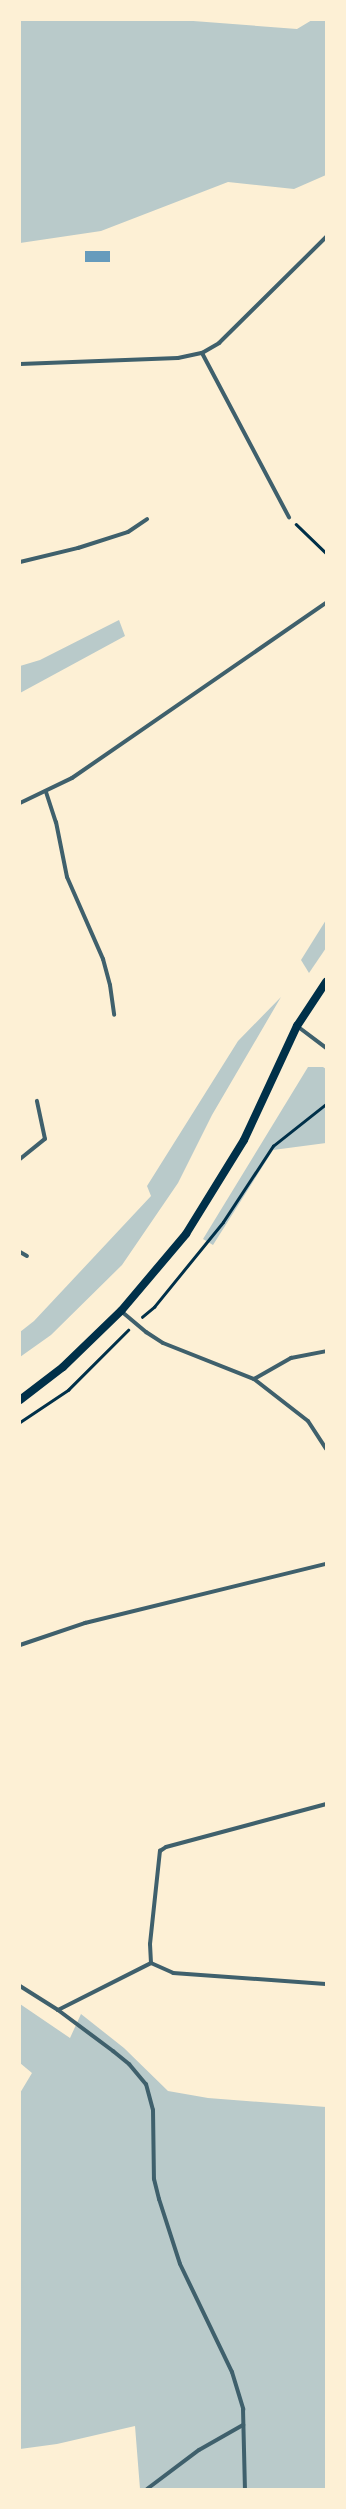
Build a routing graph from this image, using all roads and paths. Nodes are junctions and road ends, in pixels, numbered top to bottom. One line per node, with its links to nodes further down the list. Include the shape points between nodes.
1 (326, 237): 2 (street, via 219,343)
2 (202, 354): 3 (street, via 178,358); 4 (street)
3 (20, 364)
4 (289, 517): 6 (path)
5 (147, 519): 7 (street, via 128,532 78,548)
6 (326, 553)
7 (20, 562)
8 (326, 603): 9 (street, via 156,722 72,778)
9 (46, 792): 10 (street); 12 (street, via 56,822 67,877 103,959)
10 (20, 803)
11 (326, 982): 13 (main road)
12 (114, 1015)
13 (297, 1026): 14 (street); 20 (main road, via 244,1140 232,1160 186,1234)
14 (326, 1048)
15 (37, 1101): 17 (street, via 45,1140)
16 (326, 1104): 21 (path, via 273,1146 223,1222 154,1307)
17 (20, 1159)
18 (20, 1252): 19 (street)
19 (27, 1256)
20 (121, 1311): 21 (street); 24 (main road, via 63,1367)
21 (135, 1323): 23 (street, via 163,1343); 25 (path, via 68,1390)
22 (326, 1351): 23 (street, via 291,1358)
23 (254, 1379): 26 (street, via 308,1421)
24 (20, 1400)
25 (20, 1422)
26 (326, 1449)
27 (326, 1564): 28 (street, via 85,1623)
28 (20, 1645)
29 (326, 1804): 30 (street, via 166,1847 160,1851 150,1944)
30 (151, 1963): 31 (street, via 173,1973); 33 (street)
31 (326, 1984)
32 (20, 1986): 33 (street)
33 (58, 2010): 34 (street, via 124,2060 146,2084 153,2110 154,2179 159,2199 180,2264 232,2372 243,2409)
34 (244, 2425): 35 (street, via 199,2450); 36 (street)
35 (147, 2489)
36 (245, 2489)

